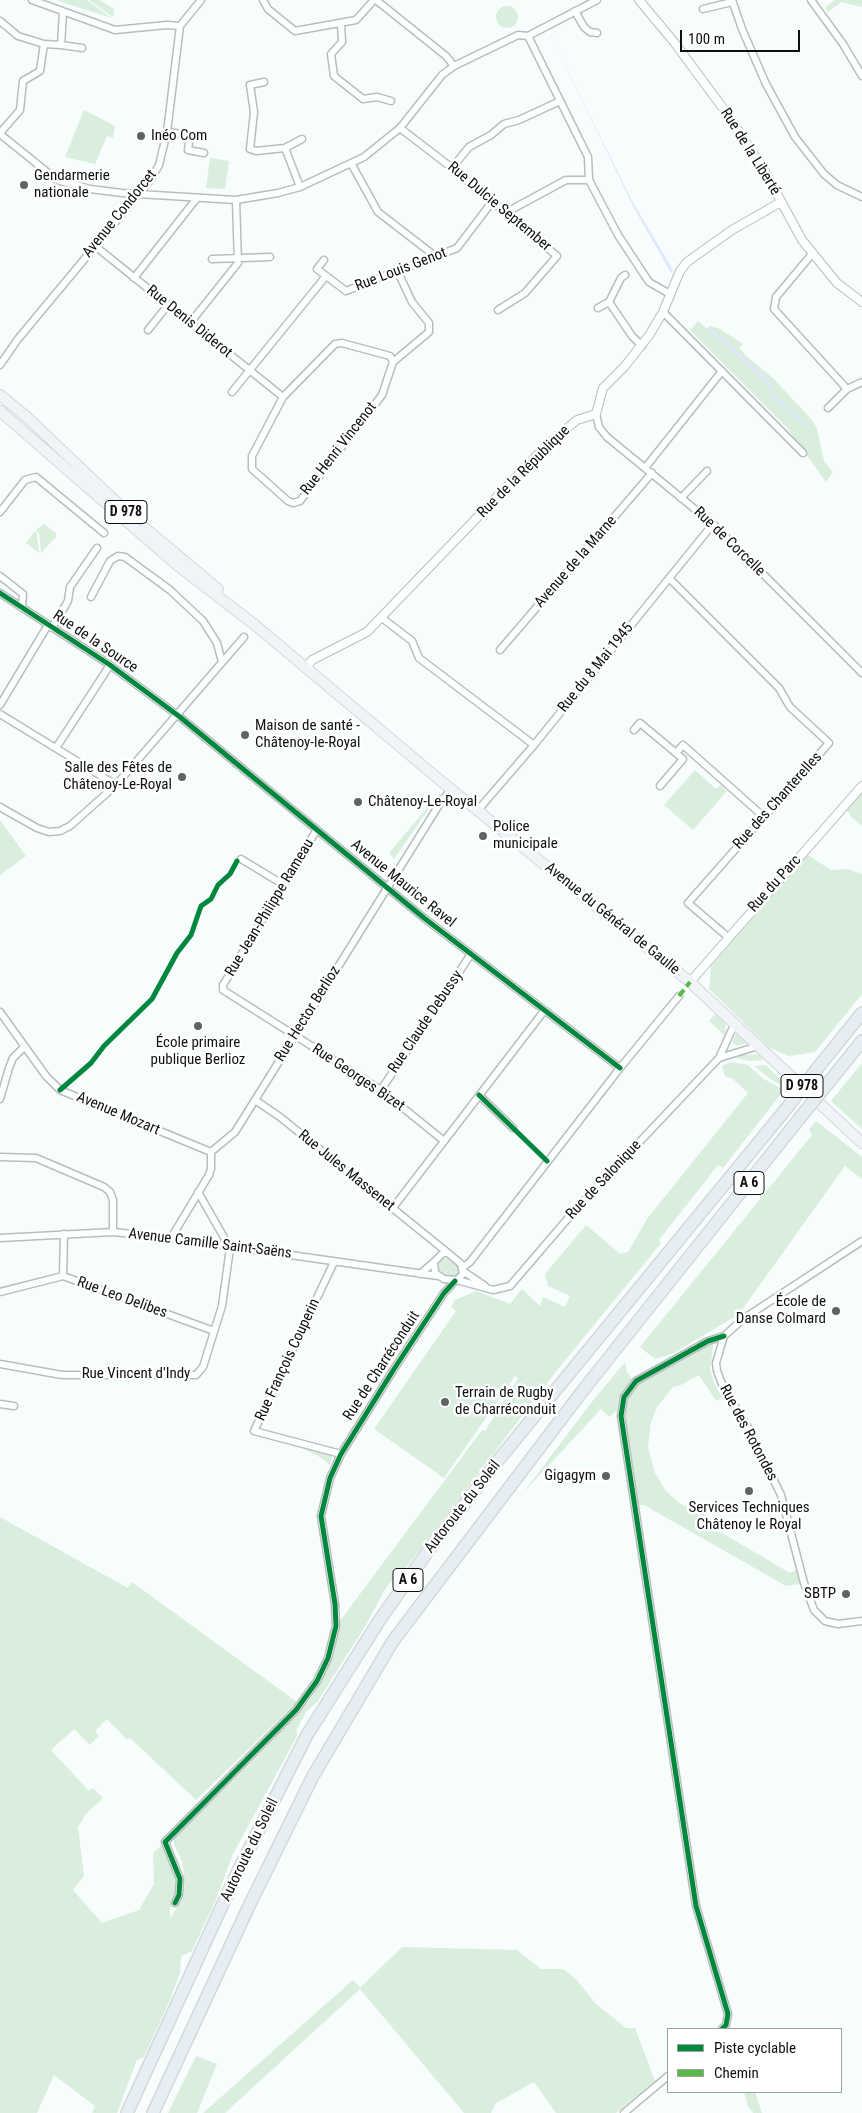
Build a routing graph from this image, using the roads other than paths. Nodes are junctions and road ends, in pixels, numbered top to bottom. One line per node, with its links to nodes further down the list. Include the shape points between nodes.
1 (32, 0): 11 (street)
2 (201, 0): 14 (street)
3 (262, 0): 13 (street, via 295,31)
4 (375, 0): 13 (street, via 356,20); 20 (street, via 446,56)
5 (597, 0): 10 (street)
6 (638, 0): 40 (street, Rue de la Liberté, via 716,97)
7 (811, 0): 21 (street)
8 (732, 1): 9 (street); 36 (street, via 766,84 796,137 824,174)
9 (703, 9)
10 (575, 11): 15 (street, via 584,27); 16 (street)
11 (63, 12): 14 (street, via 114,30); 18 (street)
12 (0, 21): 17 (street, via 18,36)
13 (341, 24): 23 (street, via 342,42 331,54 334,76 363,99 377,97)
14 (180, 26): 26 (street, Avenue Condorcet)
15 (596, 33)
16 (528, 36): 20 (street, via 518,35); 24 (street)
17 (44, 44): 18 (street); 27 (street, via 40,71 23,81 20,110)
18 (61, 45): 19 (street)
19 (82, 48)
20 (454, 66): 25 (street, via 442,75)
21 (862, 76)
22 (264, 82): 29 (street, via 250,84 254,112 250,149)
23 (391, 101)
24 (560, 101): 32 (street, via 504,124 469,147); 33 (street, via 588,157)
25 (400, 128): 31 (street); 32 (street, Rue Dulcie September)
26 (167, 132): 30 (street, via 190,135 188,150); 35 (street, Avenue Condorcet, via 159,165)
27 (0, 133): 35 (street, via 57,180 90,189)
28 (302, 139): 29 (street)
29 (284, 148): 34 (street)
30 (204, 152)
31 (352, 164): 34 (street); 44 (street, via 378,212)
32 (452, 168): 39 (street, Rue Dulcie September)
33 (589, 180): 41 (street, via 566,180); 53 (street, via 618,235 649,282)
34 (300, 187): 38 (street)
35 (138, 194): 37 (street); 42 (street, Avenue Condorcet)
36 (862, 197)
37 (197, 198): 38 (street); 52 (street)
38 (236, 200): 46 (street)
39 (492, 202): 41 (street, Rue Dulcie September); 44 (street, Rue Louis Genot, via 457,248)
40 (781, 202): 43 (street, Rue de la Liberté); 53 (street, via 695,256 680,271)
41 (505, 213): 58 (street, Rue Dulcie September, via 557,256 525,294)
42 (95, 246): 52 (street, Rue Denis Diderot); 63 (street, Avenue Condorcet)
43 (812, 254): 55 (street, Rue de la Liberté, via 837,283); 70 (street, via 776,297 774,309)
44 (435, 256): 49 (street, Rue Louis Genot)
45 (270, 257): 46 (street)
46 (238, 258): 47 (street); 60 (street, via 236,266)
47 (212, 260)
48 (324, 260): 51 (street, via 316,269)
49 (398, 270): 51 (street, Rue Louis Genot, via 346,291); 65 (street, via 405,289 430,327 426,336)
50 (625, 275): 54 (street)
51 (326, 276): 67 (street)
52 (134, 278): 56 (street, Rue Denis Diderot)
53 (670, 294): 59 (street)
54 (609, 302): 57 (street); 62 (street)
55 (862, 302)
56 (168, 305): 60 (street, Rue Denis Diderot); 61 (street)
57 (598, 308)
58 (498, 310)
59 (662, 312): 62 (street); 68 (street)
60 (190, 323): 67 (street, Rue Denis Diderot)
61 (148, 330)
62 (642, 346): 76 (street, via 603,388)
63 (7, 352): 64 (street, Avenue Condorcet); 66 (street, Avenue Condorcet)
64 (0, 355)
65 (393, 362): 73 (street, Rue Henri Vincenot, via 390,356 342,343 334,344); 73 (street, Rue Henri Vincenot, via 382,395 300,501 293,504 252,468 250,462)
66 (0, 365)
67 (249, 371): 71 (street); 73 (street, Rue Denis Diderot)
68 (722, 371): 77 (street); 78 (street)
69 (862, 382): 70 (street)
70 (847, 389): 74 (street)
71 (232, 392)
72 (0, 395): 92 (main road, Avenue du Général de Gaulle / D 978, via 139,524 243,610)
73 (283, 398)
74 (828, 408)
75 (0, 411): 92 (main road, Avenue du Général de Gaulle / D 978, via 177,565)
76 (596, 414): 78 (street, Rue de Corcelle, via 599,427 606,436); 91 (street, Rue de la République, via 578,420 559,433)
77 (804, 453)
78 (645, 468): 80 (street, Rue de Corcelle)
79 (707, 471): 81 (street)
80 (652, 473): 81 (street, Rue de Corcelle); 95 (street, Avenue de la Marne)
81 (681, 498): 83 (street, Rue de Corcelle)
82 (0, 512): 84 (street, via 25,480 36,477)
83 (713, 524): 87 (street, Rue du 8 Mai 1945); 99 (street, Rue de Corcelle)
84 (104, 533)
85 (97, 548): 93 (street, via 70,588 68,601)
86 (0, 576): 90 (street, via 23,594)
87 (669, 578): 104 (street, Rue du 8 Mai 1945); 113 (street, Rue des Chanterelles, via 779,688 790,707 830,743)
88 (0, 593): 90 (street, Rue de la Source)
89 (91, 597): 96 (street, via 110,561 118,556 124,557 170,590 203,621 217,643)
90 (22, 608): 93 (street, Rue de la Source)
91 (382, 618): 98 (street, Rue de la République, via 356,640 312,660); 104 (street, via 412,642 419,658)
92 (255, 625): 98 (main road, Avenue du Général de Gaulle / D 978)
93 (50, 627): 97 (street, Rue de la Source); 100 (street)
94 (244, 637): 96 (street)
95 (500, 650)
96 (222, 662): 102 (street, via 196,698)
97 (110, 665): 102 (street, Rue de la Source); 105 (street)
98 (306, 668): 110 (main road, Avenue du Général de Gaulle / D 978)
99 (862, 674)
100 (0, 705)
101 (0, 714): 105 (street)
102 (176, 714): 107 (street); 114 (street, Avenue Maurice Ravel)
103 (634, 730): 106 (street, via 640,723)
104 (534, 745): 112 (street, Rue du 8 Mai 1945)
105 (56, 748): 107 (street)
106 (676, 753): 108 (street, via 683,759); 113 (street, via 683,745)
107 (116, 785): 111 (street, via 60,831 37,828)
108 (660, 786)
109 (862, 786): 118 (street, Rue du Parc)
110 (451, 789): 112 (main road, Avenue du Général de Gaulle / D 978); 117 (street, Rue Hector Berlioz)
111 (0, 807)
112 (478, 810): 120 (main road, Avenue du Général de Gaulle / D 978)
113 (764, 817): 118 (street, Rue des Chanterelles, via 688,903)
114 (316, 831): 116 (street, Rue Jean-Philippe Rameau); 117 (street, Avenue Maurice Ravel)
115 (241, 859): 116 (street)
116 (284, 885): 121 (street, Rue Jean-Philippe Rameau)
117 (387, 887): 119 (street, Avenue Maurice Ravel); 127 (street, Rue Hector Berlioz)
118 (728, 937): 120 (street, Rue du Parc)
119 (470, 954): 123 (street, Avenue Maurice Ravel); 137 (street, Rue Claude Debussy)
120 (690, 982): 126 (main road, Avenue du Général de Gaulle / D 978)
121 (223, 985): 127 (street, Rue Georges Bizet, via 224,990)
122 (679, 996): 136 (street)
123 (544, 1011): 136 (street, Avenue Maurice Ravel); 138 (street)
124 (0, 1012): 131 (street, Avenue Mozart)
125 (862, 1013): 178 (highway, Autoroute du Soleil / A 6, bridge, via 500,1458 379,1621 303,1744 238,1871)
126 (735, 1023): 128 (street, Rue de Salonique); 130 (main road, Avenue du Général de Gaulle / D 978)
127 (294, 1036): 137 (street, Rue Georges Bizet); 140 (street, Rue Hector Berlioz)
128 (727, 1041): 132 (street); 133 (street, Rue de Salonique)
129 (862, 1041): 179 (highway, Autoroute du Soleil / A 6, bridge, via 572,1405 394,1641 305,1792)
130 (758, 1046): 132 (street, Rue de Salonique); 141 (main road, Avenue du Général de Gaulle / D 978)
131 (24, 1047): 135 (street); 146 (street, Avenue Mozart, via 60,1090)
132 (736, 1051): 133 (street, Rue de Salonique)
133 (720, 1058): 165 (street, Rue de Salonique, via 576,1209 510,1286 493,1290)
134 (1, 1066): 135 (street)
135 (8, 1068): 139 (street)
136 (620, 1068): 160 (street)
137 (381, 1090): 144 (street, Rue Georges Bizet)
138 (479, 1095): 142 (street); 144 (street)
139 (0, 1099)
140 (255, 1100): 146 (street, Rue Hector Berlioz, via 235,1132); 149 (street, Rue Jules Massenet)
141 (846, 1126): 143 (main road, D 978); 145 (main road, D 978)
142 (513, 1128)
143 (862, 1136)
144 (444, 1141): 149 (street)
145 (862, 1143)
146 (211, 1152): 148 (street, via 212,1169)
147 (0, 1158): 150 (street, via 36,1158 104,1187 113,1200)
148 (198, 1192): 153 (street); 156 (street)
149 (392, 1209): 155 (street, Rue Jules Massenet)
150 (113, 1232): 151 (street, Avenue Camille Saint-Saëns); 153 (street, Avenue Camille Saint-Saëns)
151 (64, 1234): 152 (street, Avenue Camille Saint-Saëns); 162 (street)
152 (0, 1238)
153 (170, 1238): 156 (street, Avenue Camille Saint-Saëns)
154 (862, 1241): 169 (street, via 743,1319)
155 (436, 1244): 157 (street, Rue Jules Massenet); 158 (street)
156 (230, 1248): 159 (street, Avenue Camille Saint-Saëns); 168 (street, Rue Vincent d'Indy, via 222,1306)
157 (448, 1253): 158 (street); 160 (street)
158 (435, 1259): 161 (street); 163 (street, via 434,1270)
159 (334, 1262): 161 (street, Avenue Camille Saint-Saëns); 173 (street, Rue François Couperin, via 254,1431)
160 (463, 1269): 164 (street); 165 (street)
161 (420, 1274): 163 (street, Avenue Camille Saint-Saëns)
162 (63, 1276): 166 (street, Rue Leo Delibes); 168 (street, Rue Leo Delibes)
163 (441, 1278): 164 (street); 167 (street)
164 (456, 1280): 165 (street, Rue de Salonique); 167 (street, Rue de Charréconduit)
165 (485, 1286)
166 (0, 1292)
167 (444, 1293): 173 (street, Rue de Charréconduit)
168 (214, 1331): 170 (street, Rue Vincent d'Indy, via 203,1366 196,1376 190,1377 62,1375)
169 (724, 1336): 174 (street, Rue des Rotondes, via 716,1371 781,1495 814,1610 825,1621 838,1624); 176 (street, via 708,1341 636,1381 624,1397 621,1416 696,1906 728,2014)
170 (0, 1364)
171 (0, 1404): 172 (street)
172 (14, 1406)
173 (342, 1454): 175 (street, Rue de Charréconduit, via 330,1478 322,1516 336,1626 328,1658 317,1681 296,1710 165,1842 180,1880)
174 (862, 1621)
175 (175, 1903)
176 (723, 2028)
177 (667, 2077): 180 (street)
178 (127, 2113)
179 (153, 2113)
180 (624, 2113)

